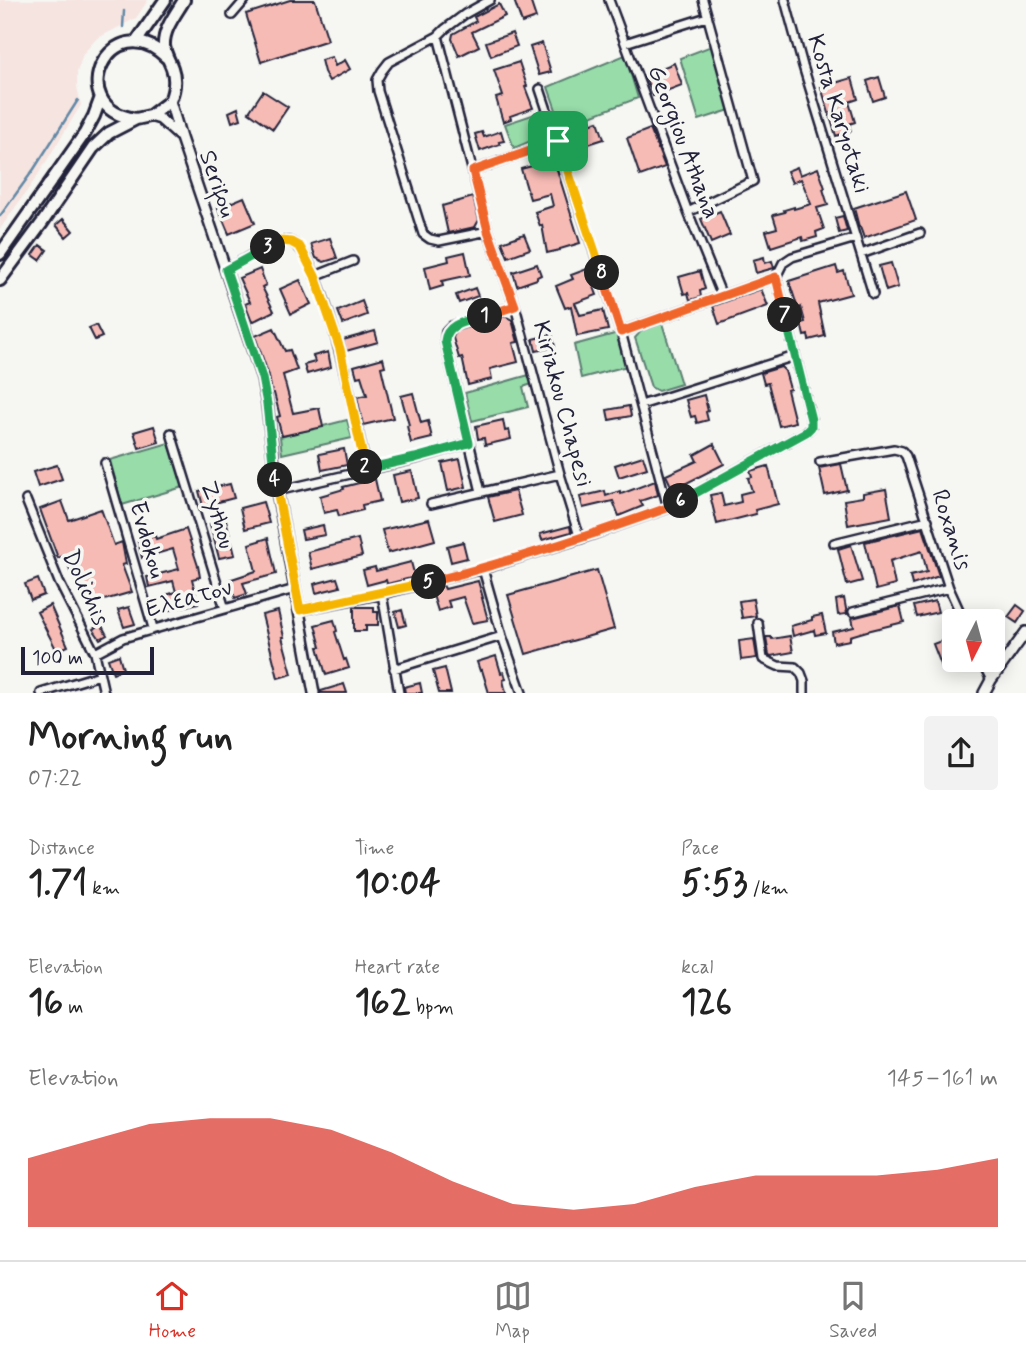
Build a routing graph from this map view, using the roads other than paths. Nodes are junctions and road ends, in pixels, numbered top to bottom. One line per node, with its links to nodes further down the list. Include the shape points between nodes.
1 (165, 0): 11 (main road)
2 (184, 0): 13 (main road, via 167,27)
3 (246, 0): 8 (street)
4 (490, 0): 10 (street)
5 (610, 0): 12 (street, Georgiou Athana)
6 (703, 0): 9 (street)
7 (785, 0): 25 (street, Kosta Karyotaki)
8 (232, 15)
9 (707, 17): 12 (street); 22 (street, via 753,181)
10 (438, 36): 21 (street, Kiriakou Chapesi); 23 (street, via 389,62 377,80 378,91 423,234 439,241)
11 (136, 42): 13 (main road, via 158,49); 15 (main road, via 115,48 100,65 97,87)
12 (625, 43): 22 (street, Georgiou Athana)
13 (167, 58): 16 (main road, via 174,83)
14 (540, 89): 20 (street)
15 (101, 97): 18 (main road, via 115,113); 26 (main road, via 85,133)
16 (170, 101): 17 (main road); 19 (street, Serifou)
17 (150, 116): 18 (main road); 19 (street, Serifou)
18 (136, 119): 32 (main road, via 93,148)
19 (181, 138): 29 (street, Serifou)
20 (558, 141): 21 (street); 36 (street)
21 (473, 171): 23 (street, Kiriakou Chapesi)
22 (688, 212): 34 (street, Georgiou Athana)
23 (488, 231): 35 (street, Kiriakou Chapesi)
24 (920, 233): 27 (street)
25 (856, 238): 27 (street, Kosta Karyotaki); 31 (street, via 792,257)
26 (0, 254)
27 (861, 254): 33 (street, Kosta Karyotaki)
28 (353, 261): 30 (street)
29 (226, 270): 30 (street, via 280,241 300,247); 45 (street, Serifou, via 262,378)
30 (315, 276): 43 (street, via 340,349)
31 (776, 277): 34 (street); 37 (street)
32 (0, 280)
33 (873, 294)
34 (722, 296): 36 (street)
35 (515, 306): 40 (street, via 446,332); 44 (street, Kiriakou Chapesi)
36 (621, 332): 38 (street)
37 (795, 356): 38 (street); 49 (street, via 811,427)
38 (641, 404): 49 (street)
39 (171, 433): 57 (street, Zythou)
40 (469, 443): 43 (street); 46 (street)
41 (820, 462): 50 (street, Roxanis, via 902,451)
42 (105, 463): 62 (street, Evdokou)
43 (366, 469): 45 (street)
44 (560, 474): 46 (street); 51 (street, Kiriakou Chapesi)
45 (276, 491): 55 (street, Serifou)
46 (481, 492): 48 (street)
47 (26, 500): 65 (street, Dolichis, via 59,582)
48 (431, 504)
49 (667, 508): 51 (street)
50 (928, 520): 52 (street); 54 (street, Roxanis)
51 (580, 539): 53 (street)
52 (834, 543)
53 (483, 569): 56 (street); 64 (street)
54 (949, 588): 58 (street, Roxanis); 60 (street)
55 (295, 589): 57 (street, Ελεατον); 59 (street, Serifou)
56 (382, 594): 59 (street); 66 (street)
57 (225, 609): 62 (street, Ελεατον)
58 (959, 609)
59 (300, 610): 72 (street, Serifou)
60 (853, 612)
61 (758, 624): 75 (street, via 763,659 795,667 804,681)
62 (153, 628): 65 (street, Ελεατον)
63 (1026, 632): 69 (street)
64 (502, 636): 66 (street); 74 (street)
65 (95, 653): 68 (street, Dolichis)
66 (394, 668): 73 (street)
67 (986, 672): 69 (street)
68 (100, 675): 70 (street); 71 (street, Dolichis)
69 (990, 680): 76 (street)
70 (41, 693)
71 (104, 693)
72 (314, 693)
73 (399, 693)
74 (522, 693)
75 (804, 693)
76 (985, 693)

